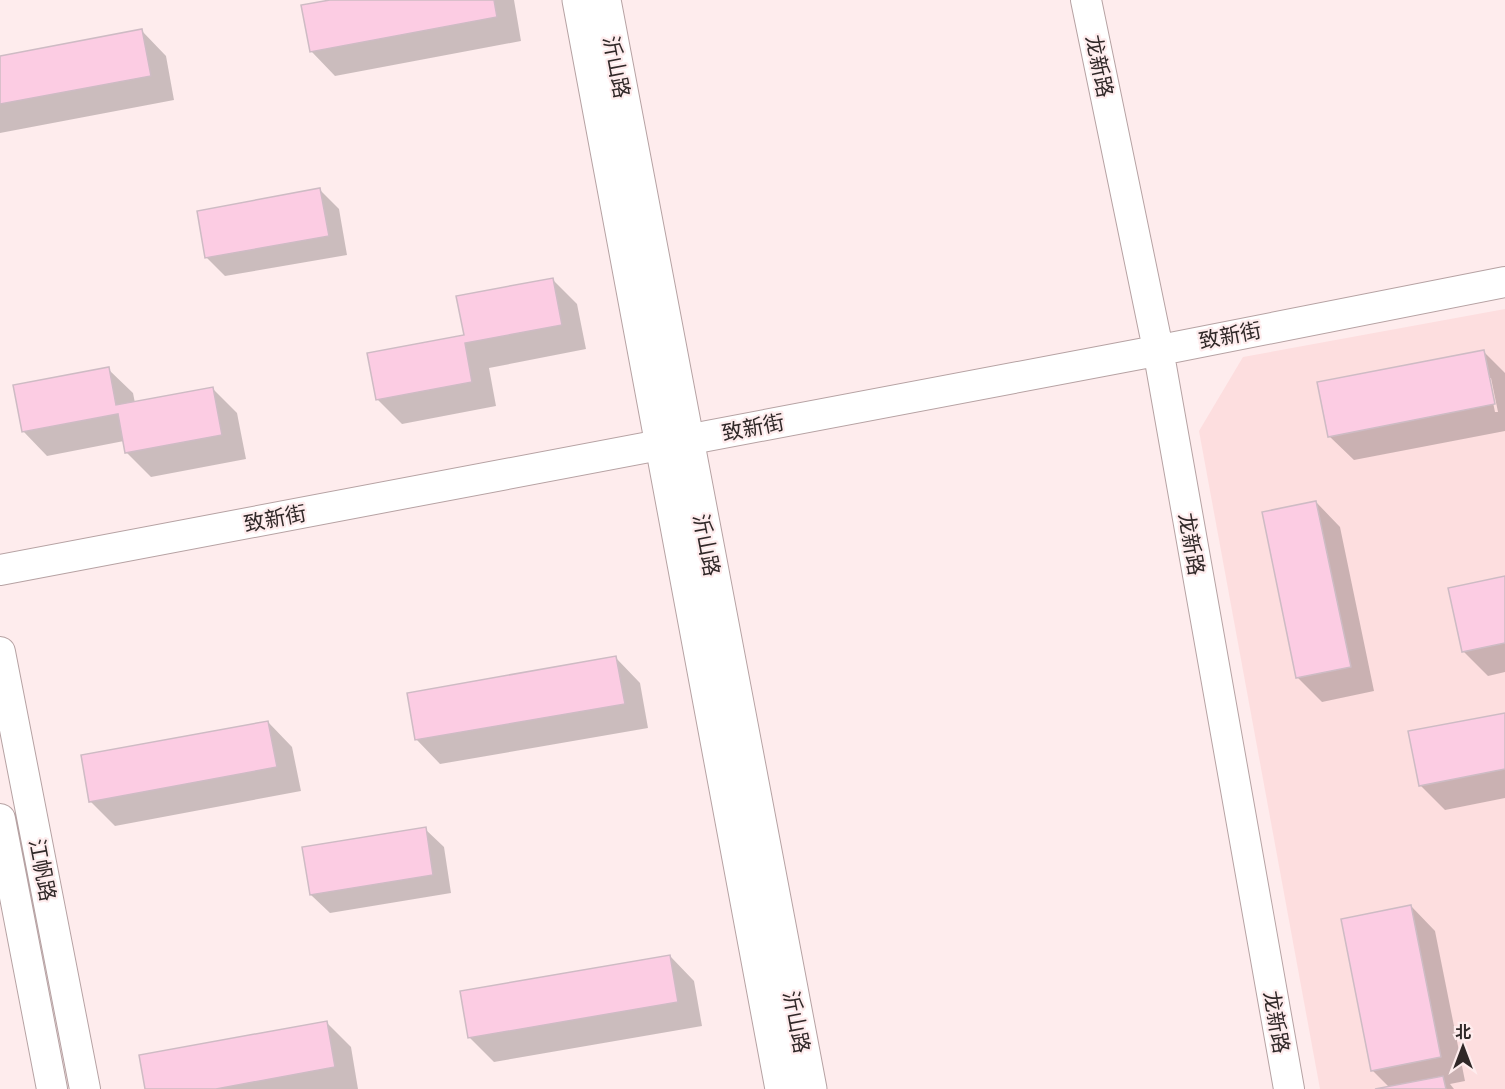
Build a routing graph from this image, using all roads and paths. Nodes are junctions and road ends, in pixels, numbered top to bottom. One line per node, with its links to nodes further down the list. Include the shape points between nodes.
1 (579, 0): 8 (main road, 沂山路)
2 (604, 0): 8 (main road, 沂山路)
3 (1067, 0): 7 (street, 龙新路)
4 (1086, 0): 7 (street, 龙新路)
5 (1505, 267): 7 (street, 致新街)
6 (1505, 282): 7 (street, 致新街)
7 (1147, 344): 8 (street, 致新街); 17 (street, 龙新路); 18 (street, 龙新路)
8 (673, 434): 9 (street, 致新街); 10 (street, 致新街); 15 (main road, 沂山路); 16 (main road, 沂山路)
9 (0, 552)
10 (0, 570)
11 (0, 652): 14 (street, 江帆路)
12 (0, 819): 13 (street, 江帆路)
13 (52, 1089)
14 (85, 1089)
15 (783, 1089)
16 (810, 1089)
17 (1269, 1089)
18 (1289, 1089)

